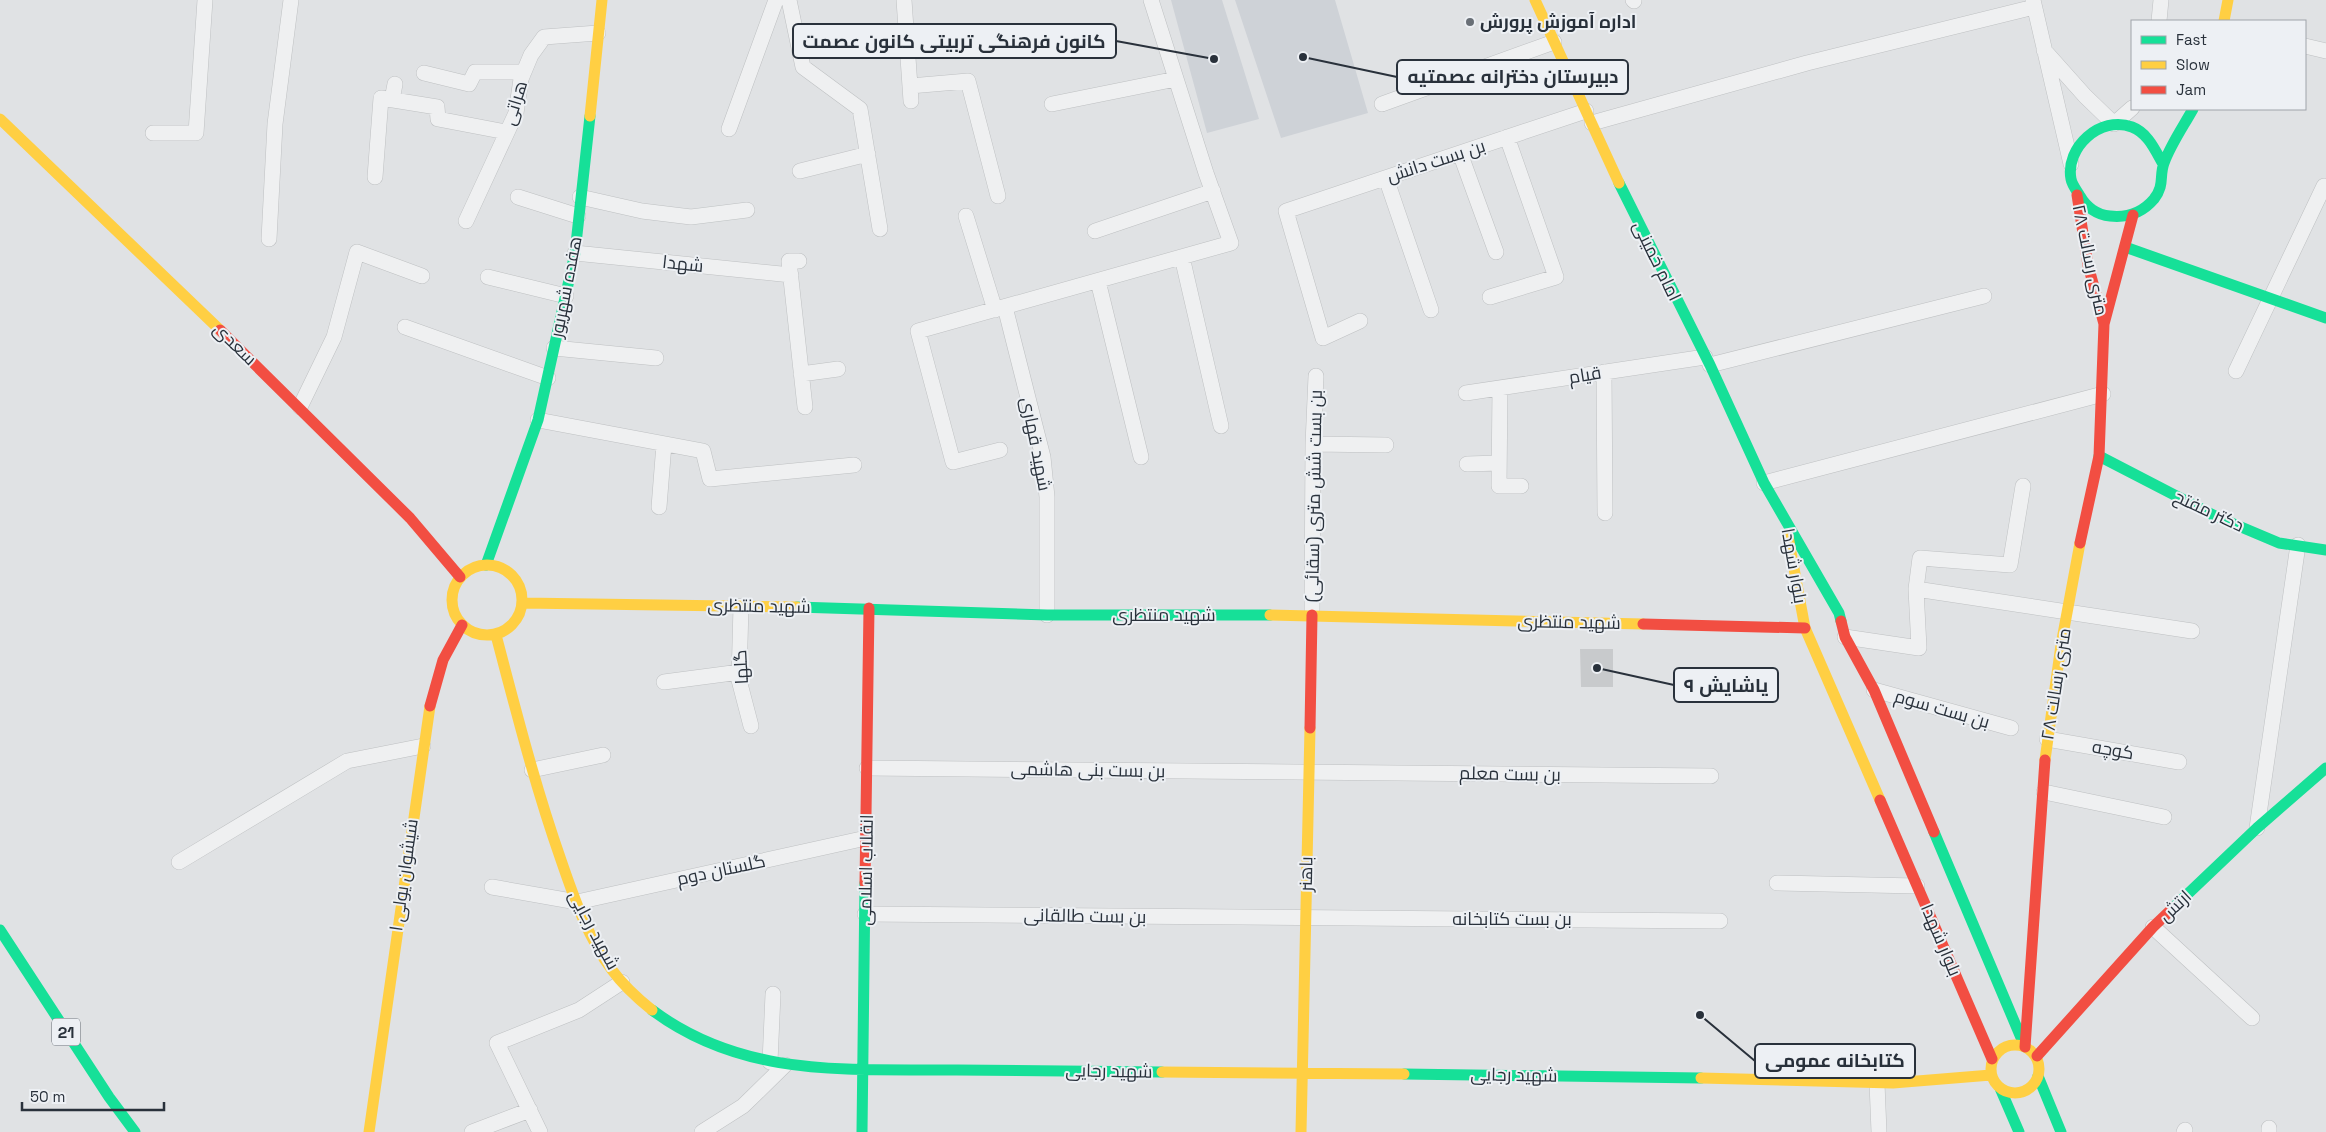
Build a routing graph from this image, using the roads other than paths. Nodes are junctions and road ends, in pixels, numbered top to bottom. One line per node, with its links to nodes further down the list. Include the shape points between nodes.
1 (205, 0): 35 (street, via 196,133)
2 (292, 0): 57 (street, via 275,124)
3 (602, 0): 14 (main road, هفده شهریور)
4 (776, 0): 33 (street)
5 (789, 0): 38 (street, via 803,67 860,109)
6 (904, 0): 15 (street)
7 (1151, 0): 23 (street)
8 (1535, 0): 16 (main road, امام خمینی)
9 (2161, 0): 12 (street)
10 (2228, 0): 13 (main road)
11 (2033, 4): 19 (street); 30 (street, بن بست دانش)
12 (2158, 20)
13 (2224, 20)
14 (598, 33): 21 (street, هراتی, via 544,37); 49 (main road, هفده شهریور)
15 (908, 36): 17 (street); 47 (street, via 911,94 968,81)
16 (1554, 42): 27 (street); 30 (main road, امام خمینی)
17 (968, 43)
18 (2306, 46): 20 (street)
19 (2043, 49): 32 (street); 39 (street)
20 (2326, 51)
21 (524, 72): 22 (street, via 475,72 469,84); 34 (street, هراتی, via 516,113)
22 (424, 74)
23 (1176, 79): 26 (street); 45 (street)
24 (395, 84): 25 (street)
25 (392, 100): 34 (street, via 437,107 438,119); 42 (street, via 382,98)
26 (1052, 104)
27 (1382, 104)
28 (2131, 109): 32 (street)
29 (2192, 110): 40 (main road)
30 (1589, 117): 36 (street, بن بست دانش); 79 (main road, امام خمینی)
31 (0, 119): 89 (main road, سعدی)
32 (2114, 124): 39 (main road, via 2085,136); 40 (main road, via 2131,126 2147,135 2158,148)
33 (729, 129)
34 (506, 132): 54 (street, هراتی)
35 (153, 133)
36 (1507, 137): 37 (street, بن بست دانش); 69 (street, via 1556,277)
37 (1460, 153): 43 (street, بن بست دانش); 59 (street)
38 (868, 154): 41 (street); 55 (street)
39 (2071, 164): 46 (main road, via 2071,180)
40 (2163, 164): 51 (main road, via 2163,180 2157,195 2147,207)
41 (800, 171)
42 (375, 177)
43 (1386, 178): 72 (street); 74 (street, بن بست دانش, via 1286,211 1323,338)
44 (2324, 186): 70 (street)
45 (1212, 191): 56 (street); 61 (street, via 1231,243)
46 (2077, 195): 51 (main road, via 2102,215); 75 (main road, ۲۸ متری رسالت, via 2088,265)
47 (998, 196)
48 (518, 197): 52 (street)
49 (580, 198): 50 (street, via 690,217); 52 (main road, هفده شهریور)
50 (747, 210)
51 (2133, 214): 58 (main road, ۲۸ متری رسالت)
52 (578, 216): 60 (main road, هفده شهریور)
53 (966, 216): 71 (street, شهید قهاری)
54 (466, 221)
55 (880, 229)
56 (1095, 231)
57 (269, 239)
58 (2125, 247): 70 (main road); 75 (main road, ۲۸ متری رسالت)
59 (1496, 252)
60 (575, 253): 63 (street, شهدا); 67 (main road, هفده شهریور)
61 (1182, 257): 66 (street); 92 (street)
62 (799, 261): 63 (street, via 789,261)
63 (791, 275): 83 (street)
64 (422, 276): 89 (street, via 357,252 334,337)
65 (488, 278): 67 (street)
66 (1098, 281): 71 (street); 98 (street)
67 (566, 296): 77 (main road, هفده شهریور)
68 (1984, 296): 79 (street, قیام)
69 (1490, 297)
70 (2271, 297): 73 (main road); 82 (street)
71 (1000, 308): 96 (street, via 918,331 953,462); 117 (street, شهید قهاری, via 1043,457 1047,497)
72 (1431, 310)
73 (2326, 318)
74 (1360, 321)
75 (2104, 324): 88 (main road, ۲۸ متری رسالت)
76 (405, 327): 85 (street)
77 (554, 348): 78 (street); 85 (main road, هفده شهریور)
78 (656, 358)
79 (1707, 361): 81 (street, قیام); 102 (main road, امام خمینی)
80 (838, 369): 83 (street)
81 (1604, 372): 86 (street, قیام); 106 (street)
82 (2236, 372)
83 (801, 374): 90 (street)
84 (1316, 376): 94 (street, بن بست شش متری (سقائی))
85 (548, 378): 91 (main road, هفده شهریور)
86 (1500, 388): 87 (street, قیام); 99 (street)
87 (1466, 393)
88 (2103, 394): 97 (main road, ۲۸ متری رسالت); 102 (street)
89 (300, 407): 111 (main road, سعدی, via 410,518)
90 (805, 407)
91 (538, 420): 93 (street); 110 (main road, هفده شهریور)
92 (1221, 426)
93 (664, 444): 101 (street, via 703,451 710,479); 105 (street)
94 (1313, 444): 95 (street); 118 (street, بن بست شش متری (سقائی))
95 (1386, 445)
96 (1000, 450)
97 (2099, 456): 108 (main road, دکتر مفتح, via 2215,516 2279,542); 116 (main road, ۲۸ متری رسالت)
98 (1141, 457)
99 (1499, 463): 100 (street); 103 (street, via 1499,486)
100 (1467, 464)
101 (854, 465)
102 (1764, 483): 107 (main road, امام خمینی)
103 (1521, 486)
104 (2023, 486): 112 (street, via 2010,565 1920,558)
105 (659, 507)
106 (1605, 514)
107 (1785, 520): 120 (main road, بلوار شهدا); 123 (main road, بلوار شهدا, via 1839,613)
108 (2298, 545): 109 (main road, دکتر مفتح); 140 (street)
109 (2326, 550)
110 (486, 565): 111 (main road, via 472,568); 113 (main road, via 502,568 513,576 521,588)
111 (460, 577): 119 (main road, via 453,590 452,605)
112 (1916, 589): 116 (street); 123 (street, via 1919,648)
113 (523, 603): 114 (main road, شهید منتظری); 122 (main road, via 519,617 509,628)
114 (741, 606): 115 (main road, شهید منتظری); 124 (street, گلها)
115 (868, 608): 117 (main road, شهید منتظری); 133 (main road, انقلاب اسلامی)
116 (2067, 611): 121 (street); 129 (main road, ۲۸ متری رسالت)
117 (1047, 615): 118 (main road, شهید منتظری)
118 (1312, 615): 120 (main road, شهید منتظری); 136 (main road, باهنر)
119 (462, 625): 122 (main road, via 481,635); 130 (main road, شیشوان یولی ا, via 443,660 430,703)
120 (1806, 628): 144 (main road, بلوار شهدا)
121 (2192, 631)
122 (496, 634): 135 (main road, شهید رجایی)
123 (1845, 637): 126 (main road, بلوار شهدا)
124 (740, 672): 125 (street); 127 (street, گلها)
125 (664, 682)
126 (1874, 690): 128 (street, بن بست سوم); 155 (main road, بلوار شهدا)
127 (751, 726)
128 (2011, 728)
129 (2047, 739): 132 (street, کوچه); 138 (main road, ۲۸ متری رسالت)
130 (423, 746): 142 (street, via 346,761); 168 (main road, شیشوان یولی ا)
131 (602, 755): 135 (street)
132 (2179, 762)
133 (867, 768): 136 (street, بن بست بنی هاشمی); 141 (main road, انقلاب اسلامی)
134 (2326, 768): 140 (main road, ارتش)
135 (532, 770): 146 (main road, شهید رجایی, via 543,811)
136 (1308, 772): 137 (street, بن بست معلم); 148 (main road, باهنر)
137 (1711, 776)
138 (2044, 792): 139 (street); 155 (main road, ۲۸ متری رسالت)
139 (2164, 817)
140 (2258, 828): 150 (main road, ارتش)
141 (866, 838): 146 (street, گلستان دوم); 147 (main road, انقلاب اسلامی)
142 (179, 862)
143 (1777, 883): 144 (street)
144 (1917, 886): 157 (main road, بلوار شهدا)
145 (492, 887): 146 (street)
146 (577, 902): 152 (main road, شهید رجایی, via 605,960)
147 (865, 914): 148 (street, بن بست طالقانی); 159 (main road, انقلاب اسلامی)
148 (1305, 918): 149 (street, بن بست کتابخانه); 160 (main road, باهنر)
149 (1720, 921)
150 (2152, 927): 154 (street); 156 (main road, ارتش)
151 (0, 930): 167 (main road, 21)
152 (622, 982): 158 (main road, شهید رجایی, via 670,1022 708,1044); 165 (street, via 579,1010 497,1043)
153 (774, 994): 158 (street)
154 (2252, 1018)
155 (2025, 1047): 156 (main road); 157 (main road, via 2010,1045)
156 (2037, 1056): 162 (main road)
157 (1992, 1059): 161 (main road)
158 (777, 1063): 159 (main road, شهید رجایی); 171 (street, via 743,1106)
159 (864, 1069): 160 (main road, شهید رجایی); 172 (main road, انقلاب اسلامی)
160 (1302, 1073): 163 (main road, شهید رجایی); 173 (main road, باهنر)
161 (1991, 1075): 163 (main road, شهید رجایی); 164 (main road)
162 (2038, 1076): 164 (main road, via 2031,1088 2024,1092); 176 (main road)
163 (1876, 1082): 174 (street)
164 (2000, 1088): 166 (main road)
165 (530, 1110): 169 (street); 170 (street)
166 (2017, 1127): 175 (main road)
167 (135, 1132)
168 (369, 1132)
169 (472, 1132)
170 (540, 1132)
171 (702, 1132)
172 (862, 1132)
173 (1301, 1132)
174 (1879, 1132)
175 (2007, 1132)
176 (2061, 1132)

